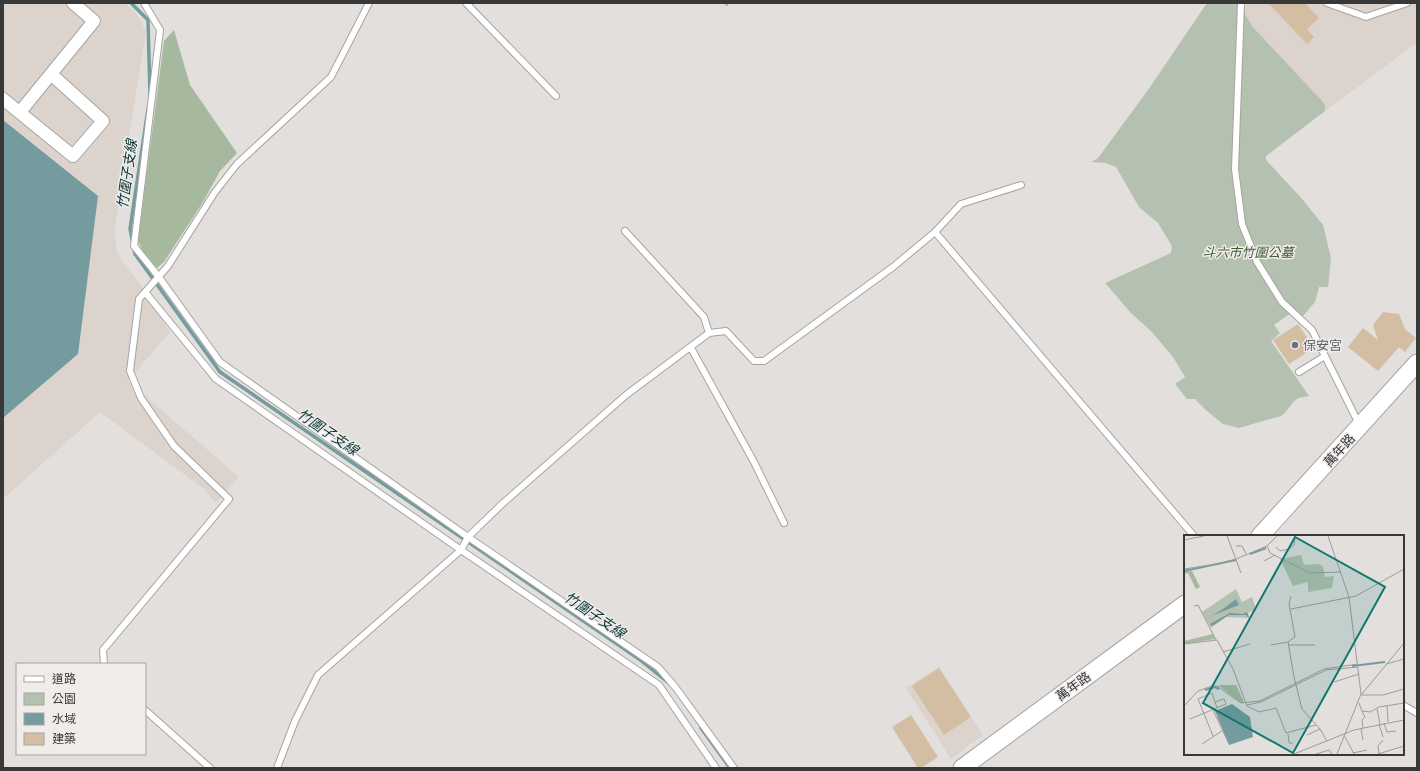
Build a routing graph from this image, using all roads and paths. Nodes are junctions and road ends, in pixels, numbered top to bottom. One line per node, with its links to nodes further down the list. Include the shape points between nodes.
1 (73, 3): 10 (street, via 94,21)
2 (144, 3): 17 (lane, via 160,30 134,246)
3 (369, 3): 17 (lane, via 331,77 237,164 214,192)
4 (466, 3): 11 (lane)
5 (725, 3): 6 (path)
6 (728, 3)
7 (1241, 3): 21 (lane, via 1235,169 1242,224 1257,262 1282,302 1312,330)
8 (1327, 3): 9 (lane, via 1366,17)
9 (1407, 3)
10 (51, 74): 13 (street); 13 (street, via 103,121 73,156)
11 (556, 96)
12 (3, 99): 13 (street)
13 (20, 112)
14 (1021, 185): 16 (lane, via 961,204)
15 (625, 231): 19 (lane, via 704,317)
16 (935, 232): 19 (lane, via 894,268 764,361 754,360 726,331); 26 (lane)
17 (159, 277): 18 (lane); 28 (lane, via 220,362)
18 (146, 292): 29 (lane, via 216,379); 31 (lane, via 139,299 130,371 142,398 174,446 230,499 103,650)
19 (709, 333): 20 (lane)
20 (692, 348): 25 (lane, via 754,462); 28 (lane, via 626,395)
21 (1325, 356): 23 (lane); 24 (lane)
22 (1417, 363): 24 (street, 萬年路)
23 (1299, 372)
24 (1360, 426): 27 (street, 萬年路)
25 (784, 524)
26 (1193, 535)
27 (1261, 535)
28 (468, 537): 29 (lane); 38 (lane, via 658,667)
29 (461, 550): 36 (lane, via 318,675 295,721); 37 (lane, via 659,685)
30 (1184, 605): 39 (street, 萬年路)
31 (104, 663)
32 (1404, 706): 34 (lane)
33 (146, 711): 35 (lane)
34 (1417, 713)
35 (210, 768)
36 (277, 768)
37 (716, 768)
38 (734, 768)
39 (962, 768)

